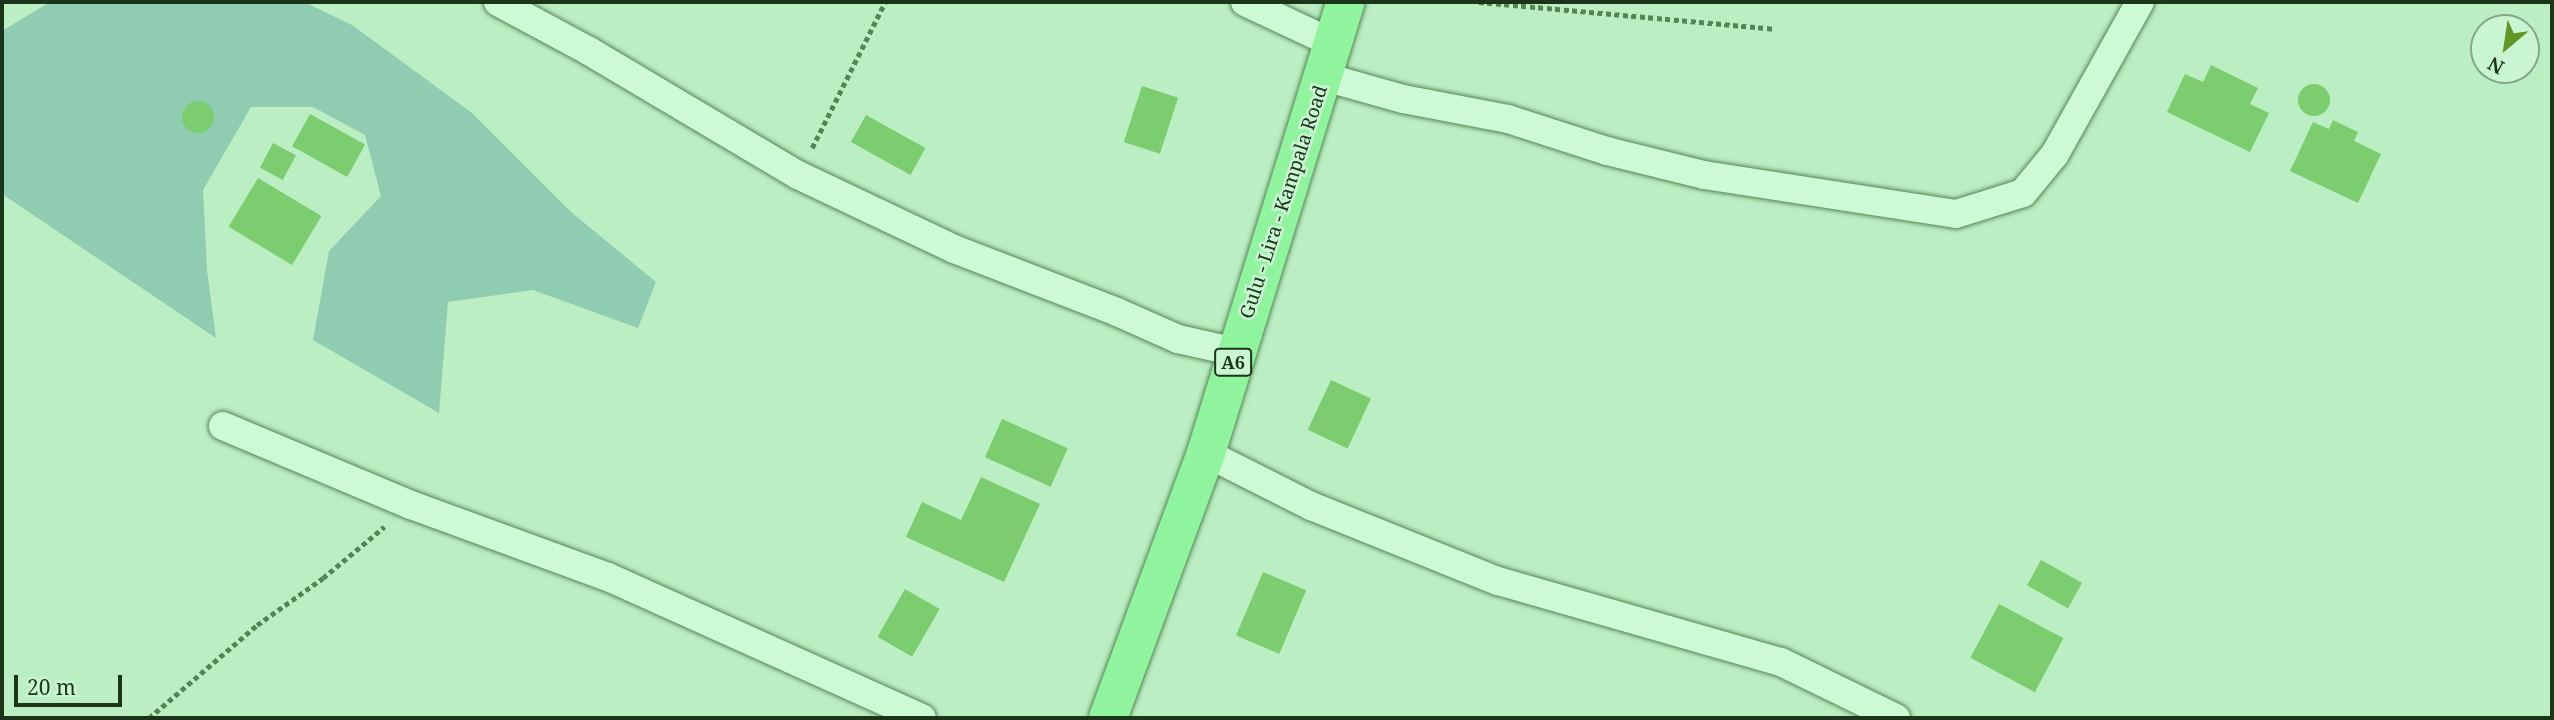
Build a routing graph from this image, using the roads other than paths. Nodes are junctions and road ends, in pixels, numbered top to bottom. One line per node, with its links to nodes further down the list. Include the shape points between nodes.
1 (498, 2): 6 (street, via 798,175 954,249 1178,340)
2 (1245, 2): 5 (street)
3 (1346, 2): 5 (main road, Gulu - Lira - Kampala Road / A6)
4 (2140, 2): 5 (street, via 2055,154 2023,193 1956,214 1704,175 1606,151 1508,119 1403,99)
5 (1328, 60): 6 (main road, Gulu - Lira - Kampala Road / A6)
6 (1236, 352): 8 (main road, Gulu - Lira - Kampala Road / A6)
7 (223, 426): 9 (street, via 411,505 608,577)
8 (1206, 453): 10 (main road, Gulu - Lira - Kampala Road / A6); 11 (street, via 1311,506 1498,580 1781,662)
9 (922, 718)
10 (1108, 718)
11 (1896, 718)

